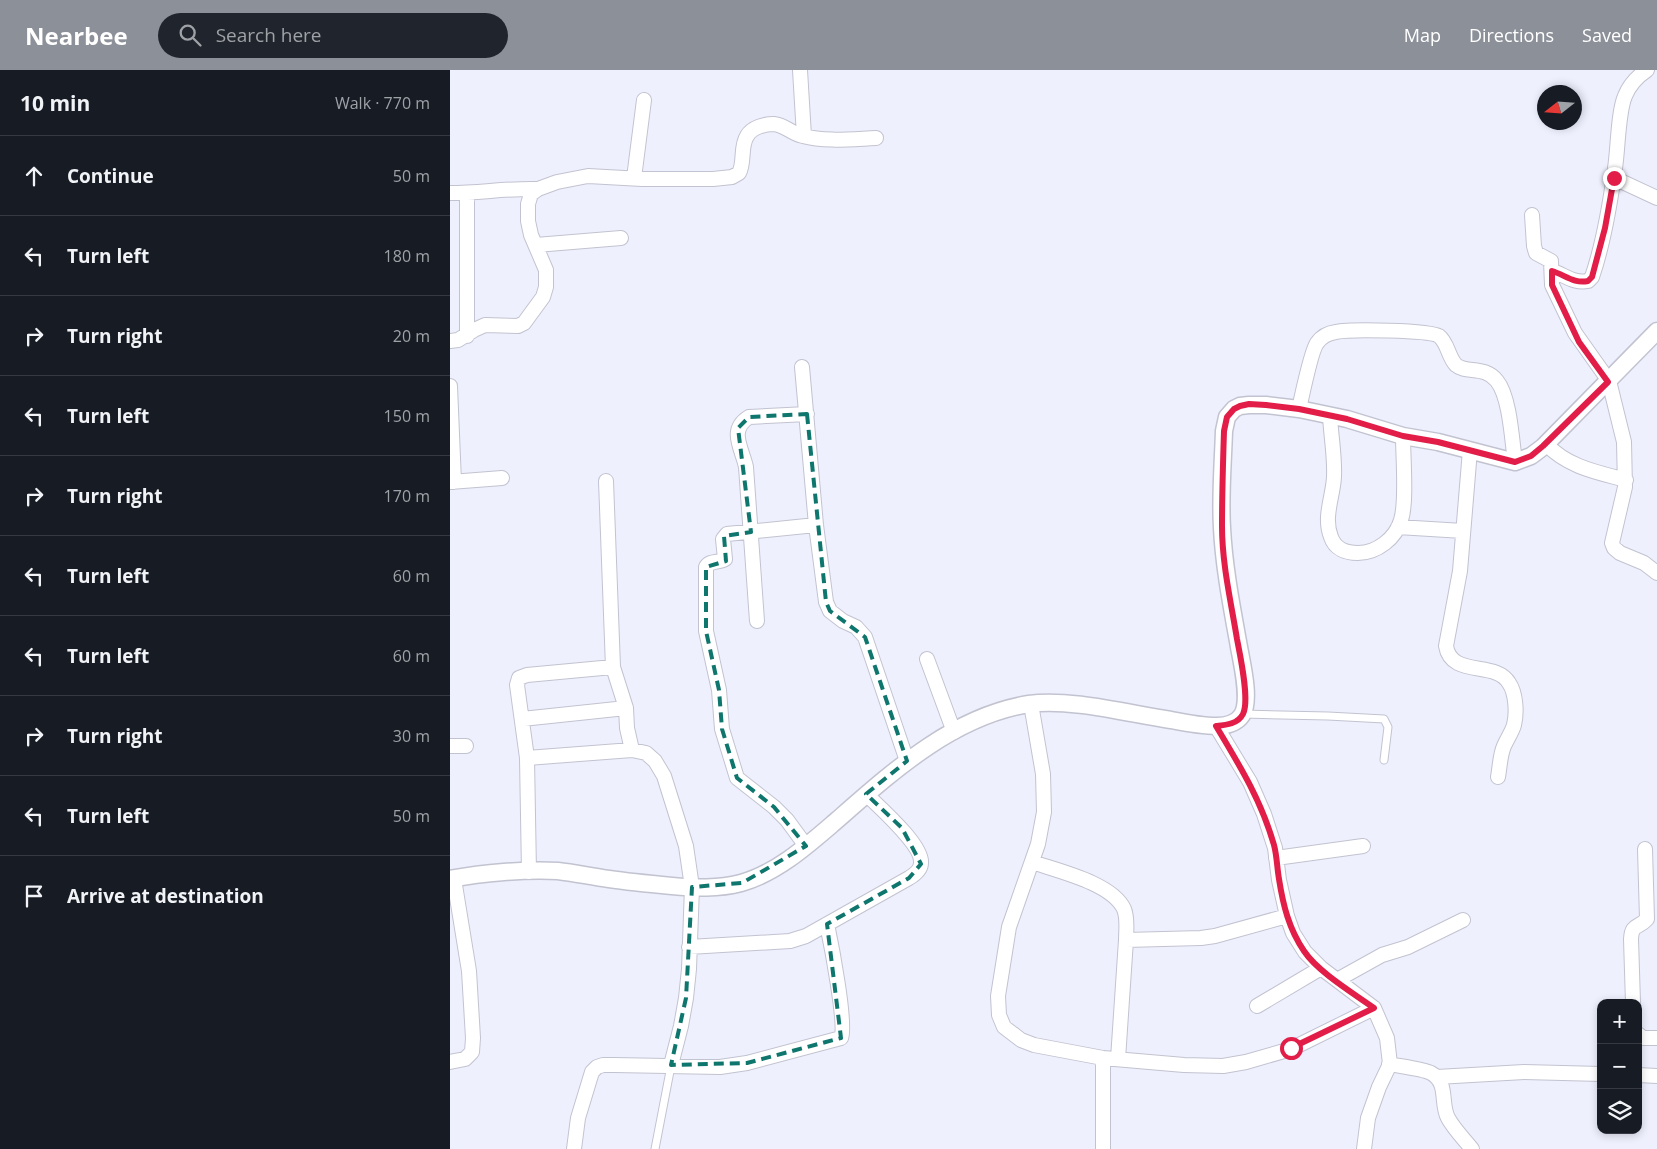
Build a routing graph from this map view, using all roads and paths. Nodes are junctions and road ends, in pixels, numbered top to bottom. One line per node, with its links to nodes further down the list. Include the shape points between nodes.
1 (800, 70): 4 (street)
2 (1647, 70): 7 (street, via 1625,96)
3 (644, 100): 6 (street)
4 (804, 136): 5 (street); 6 (street, via 774,124 751,130 743,148 742,168 732,177)
5 (876, 138)
6 (634, 178): 8 (street, via 588,176)
7 (1614, 178): 11 (street); 15 (street, via 1592,277 1588,281 1574,281)
8 (538, 189): 10 (street); 14 (street, via 531,194 528,204 528,221)
9 (450, 192): 10 (street)
10 (466, 193): 17 (street)
11 (1657, 198)
12 (1532, 216): 15 (street, via 1536,253 1552,261)
13 (622, 238): 14 (street)
14 (536, 245): 17 (street, via 546,270 546,287 544,297 530,316 518,326 486,326)
15 (1552, 271): 20 (street, via 1552,285 1575,334)
16 (1657, 331): 20 (street)
17 (467, 336): 18 (street)
18 (450, 341)
19 (802, 367): 23 (street)
20 (1608, 382): 26 (street); 30 (street, via 1624,442)
21 (450, 386): 32 (street)
22 (1299, 409): 24 (street); 28 (street, via 1315,345 1323,336 1338,331 1405,330 1436,335 1455,364 1491,374 1498,381 1505,396); 43 (street, via 1240,406 1227,417 1224,431 1222,527 1227,584 1244,680)
23 (807, 414): 33 (street); 36 (street, via 749,417 738,428 746,467)
24 (1330, 416): 25 (street); 34 (street, via 1334,477 1327,517 1331,538 1343,551 1361,553 1383,545)
25 (1403, 436): 27 (street); 34 (street, via 1403,510)
26 (1546, 444): 28 (street, via 1531,456); 30 (street, via 1556,455 1578,467)
27 (1470, 450): 28 (street); 35 (street)
28 (1515, 462)
29 (502, 478): 32 (street)
30 (1626, 480): 37 (street, via 1612,543 1620,553)
31 (606, 481): 40 (street)
32 (452, 482)
33 (816, 525): 36 (street); 52 (street, via 826,602 830,611 856,627 865,637)
34 (1398, 527): 35 (street)
35 (1464, 531): 53 (street, via 1446,646 1447,653 1458,663 1496,672 1509,681 1514,693 1514,725 1504,747)
36 (751, 532): 38 (street); 55 (street, via 724,536 725,559 706,567 706,631 719,690 722,729 737,778 774,807)
37 (1657, 573)
38 (757, 621)
39 (927, 660): 46 (street)
40 (613, 667): 42 (street); 44 (street, via 520,678 517,686)
41 (1030, 704): 45 (street, via 1075,704); 46 (street, via 992,714); 59 (street, via 1044,774 1044,812)
42 (626, 708): 44 (street); 49 (street)
43 (1243, 714): 45 (street, via 1232,723); 51 (lane, via 1384,719 1388,727)
44 (522, 719): 50 (street)
45 (1216, 726): 58 (street, via 1261,806)
46 (954, 732): 52 (street)
47 (450, 746): 48 (street)
48 (466, 746)
49 (632, 750): 50 (street); 63 (street, via 646,753 664,776 686,846)
50 (527, 758): 60 (street)
51 (1384, 760)
52 (907, 761): 54 (street)
53 (1498, 777)
54 (866, 794): 55 (street); 66 (street, via 902,828 919,853 921,864 910,878)
55 (806, 846): 63 (street, via 782,863 742,883)
56 (1364, 846): 58 (street)
57 (1645, 849): 61 (street)
58 (1276, 858): 64 (street)
59 (1032, 862): 67 (street, via 1110,893 1124,911); 76 (street, via 1009,926 998,996 999,1015 1004,1027 1021,1040)
60 (529, 872): 62 (street); 63 (street, via 558,872)
61 (1651, 878): 71 (street, via 1646,919 1631,930)
62 (452, 879): 78 (street, via 469,971 472,1052 465,1059)
63 (692, 887): 68 (street)
64 (1287, 916): 67 (street, via 1215,936); 69 (street, via 1305,952)
65 (1463, 920): 70 (street, via 1408,947 1382,955)
66 (828, 924): 68 (street, via 790,941); 80 (street, via 841,1038 747,1063)
67 (1126, 940): 77 (street)
68 (689, 948): 80 (street, via 686,998)
69 (1321, 968): 70 (street); 72 (street)
70 (1337, 980): 73 (street)
71 (1633, 999)
72 (1257, 1006)
73 (1374, 1008): 77 (street, via 1291,1048 1246,1062 1204,1066); 79 (street, via 1387,1038)
74 (1642, 1037): 75 (street)
75 (1657, 1038)
76 (1103, 1058): 77 (street); 87 (street)
77 (1118, 1059)
78 (450, 1062)
79 (1389, 1064): 84 (street, via 1428,1071); 88 (street, via 1368,1118)
80 (671, 1065): 85 (street, via 614,1064 597,1067 592,1072 580,1110); 86 (lane)
81 (1597, 1074): 84 (street, via 1524,1072)
82 (1642, 1075): 83 (street)
83 (1657, 1076)
84 (1437, 1077): 89 (street, via 1443,1087 1448,1117)
85 (574, 1149)
86 (655, 1149)
87 (1103, 1149)
88 (1364, 1149)
89 (1472, 1149)

